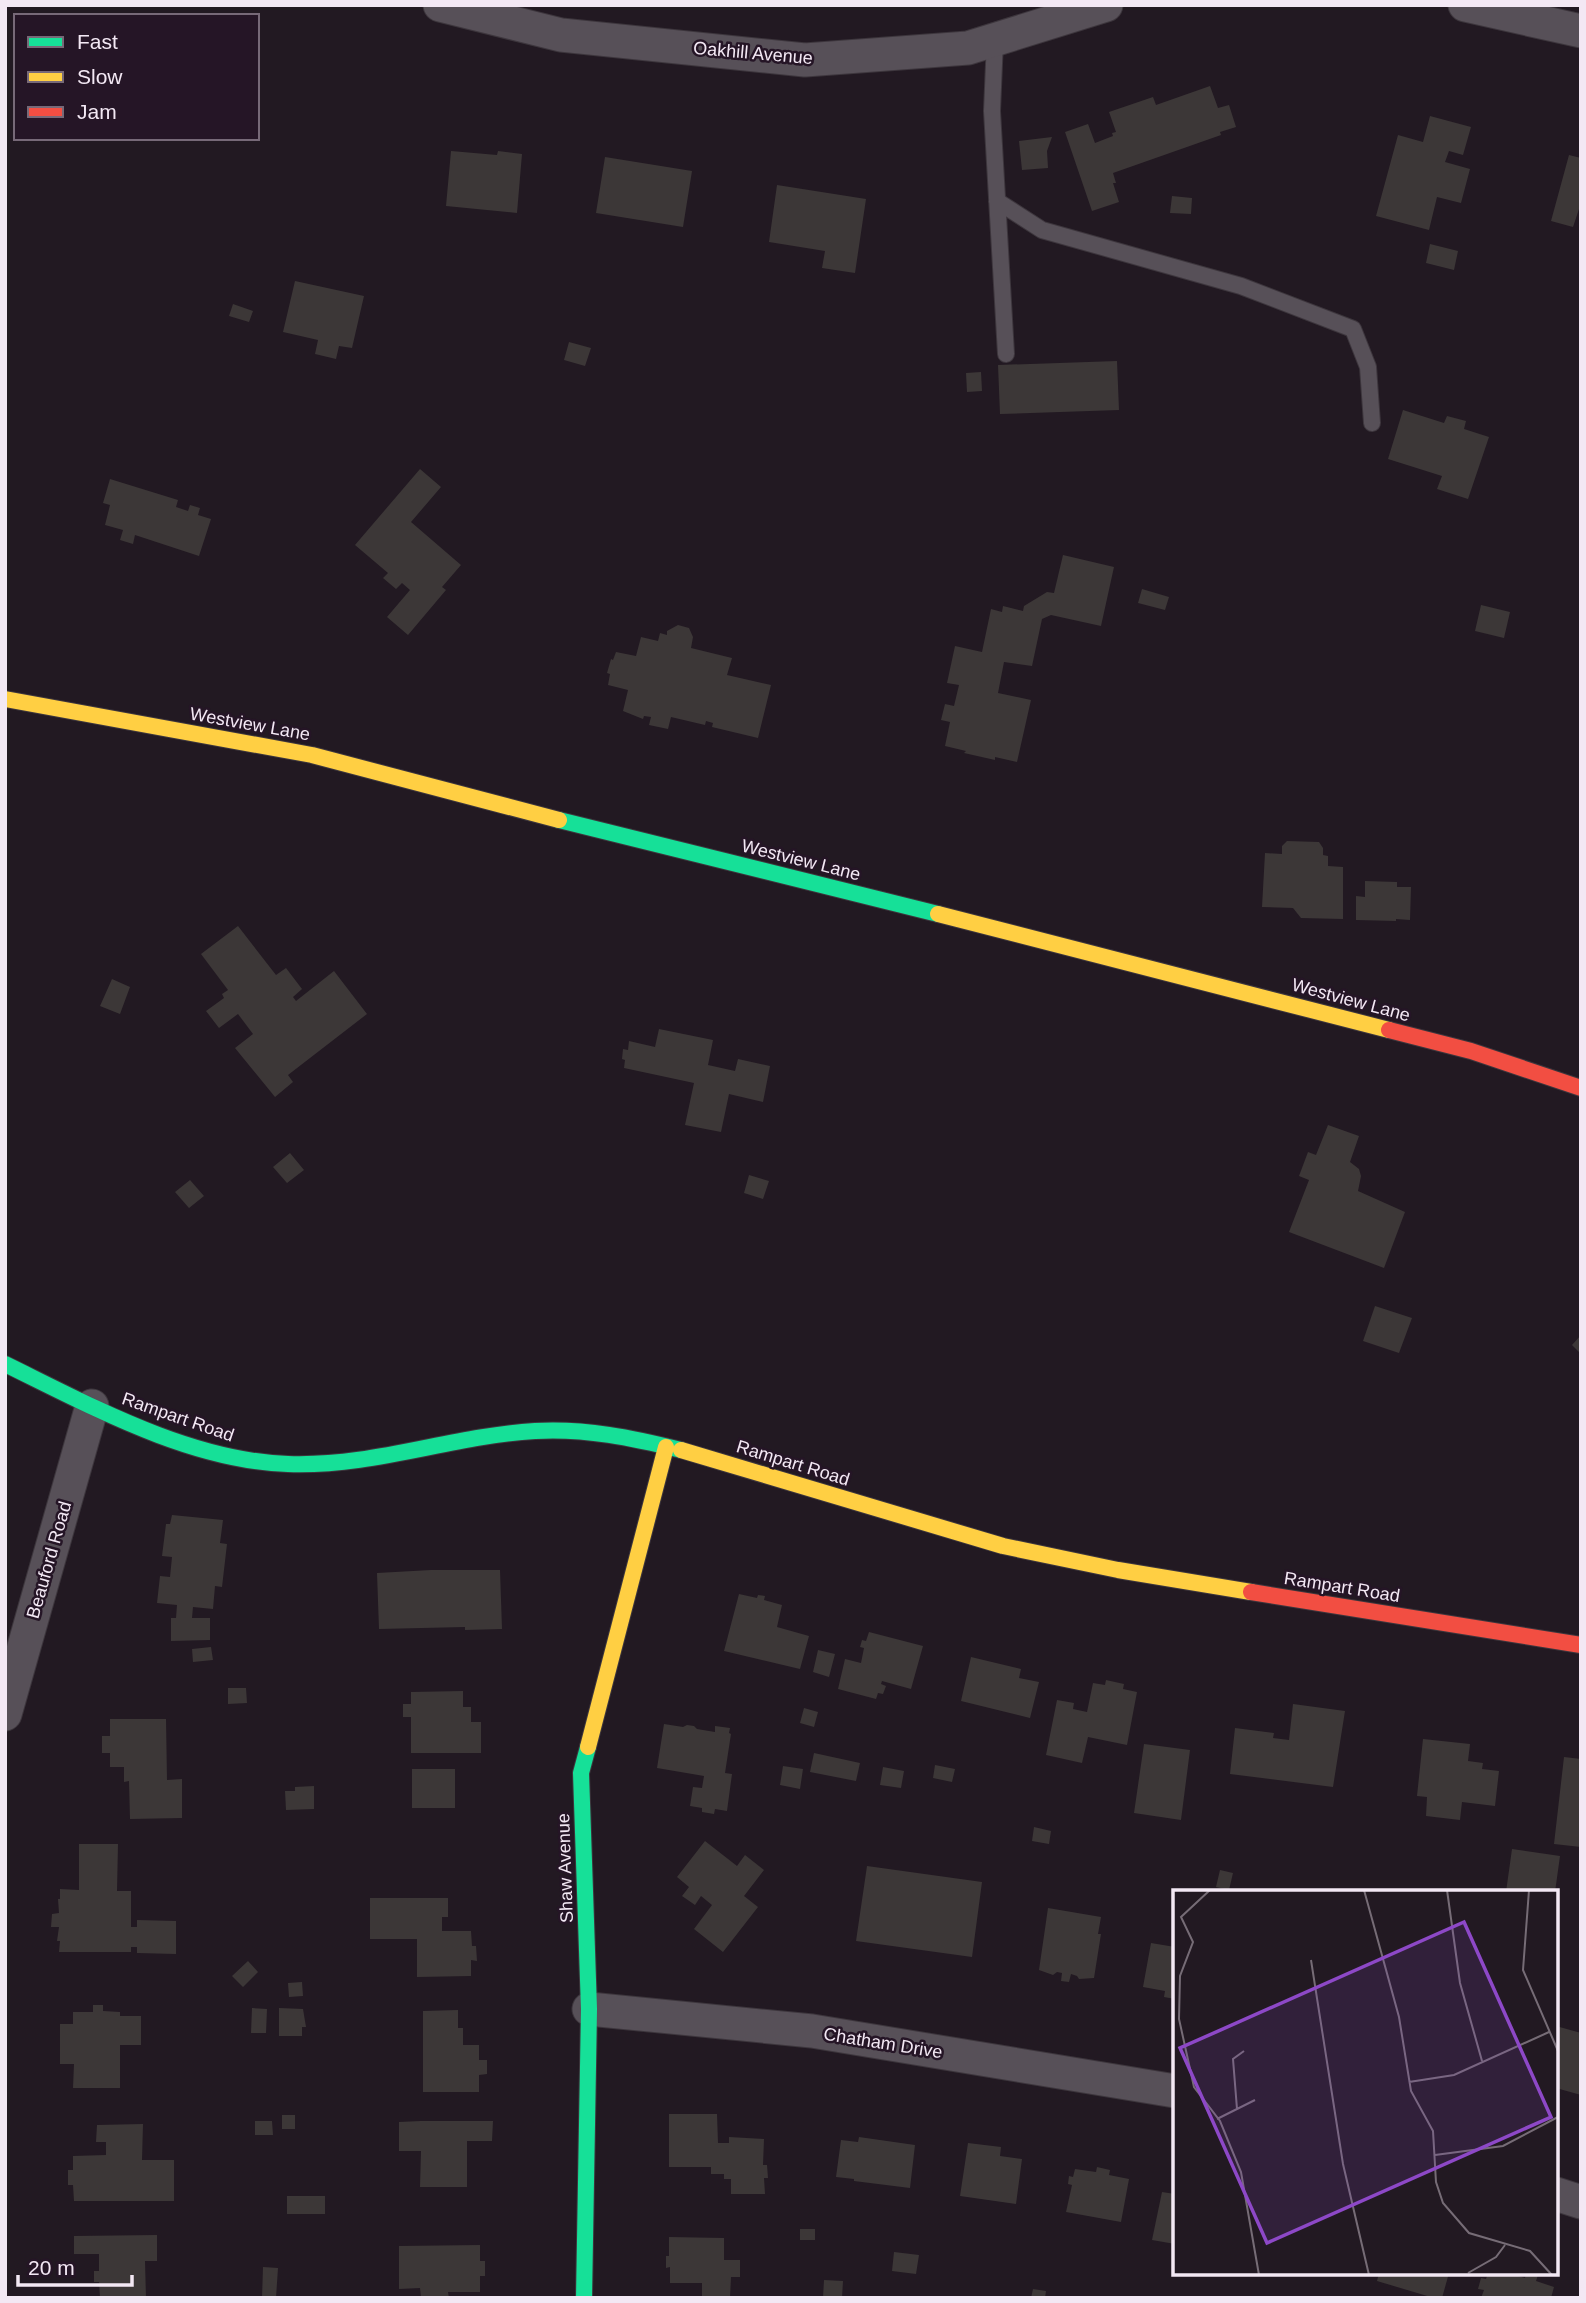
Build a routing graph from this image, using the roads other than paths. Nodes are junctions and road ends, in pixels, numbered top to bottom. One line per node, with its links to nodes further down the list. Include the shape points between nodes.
1 (440, 5): 5 (street, Oakhill Avenue, via 561,35 805,60 968,48)
2 (1105, 5): 5 (street, Oakhill Avenue)
3 (1465, 5): 4 (street)
4 (1581, 31)
5 (995, 40): 6 (lane, via 992,111)
6 (997, 201): 7 (lane); 8 (lane, via 1042,230 1241,286 1353,329 1368,367)
7 (1006, 354)
8 (1372, 423)
9 (5, 699): 10 (street, Westview Lane, via 312,755 1471,1051)
10 (1581, 1088)
11 (5, 1364): 12 (street, Rampart Road)
12 (92, 1406): 13 (street, Rampart Road, via 186,1443 241,1458 293,1465 374,1459 506,1433 553,1429); 15 (street, Beauford Road)
13 (666, 1447): 14 (street, Rampart Road, via 1035,1554); 16 (street, Shaw Avenue, via 581,1773)
14 (1581, 1645)
15 (5, 1714)
16 (589, 2009): 17 (street, Chatham Drive, via 812,2031); 20 (street, Shaw Avenue)
17 (1173, 2091)
18 (1558, 2195): 19 (street)
19 (1581, 2202)
20 (584, 2298)

